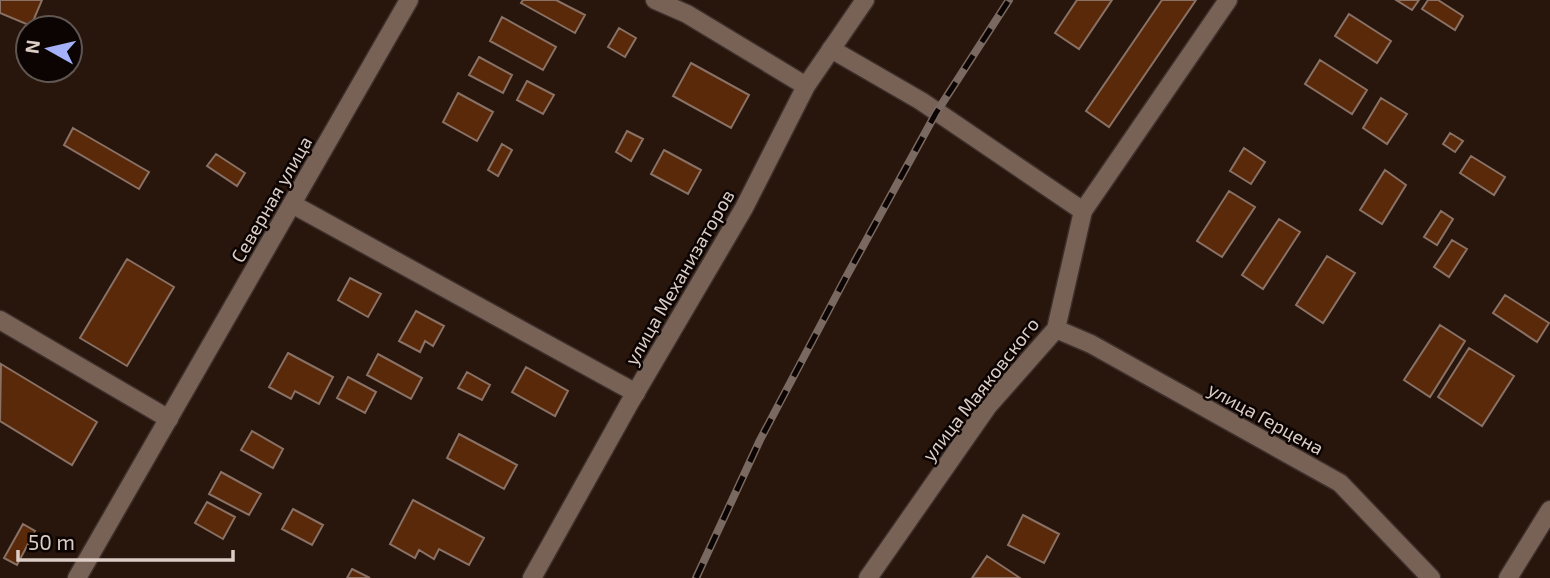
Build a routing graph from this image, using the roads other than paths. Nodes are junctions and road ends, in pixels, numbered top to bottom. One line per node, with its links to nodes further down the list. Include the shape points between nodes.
1 (409, 0): 7 (street, Северная улица)
2 (655, 0): 6 (street, via 687,14)
3 (865, 0): 5 (street, улица Механизаторов)
4 (1228, 0): 8 (street, улица Маяковского)
5 (831, 50): 6 (street, улица Механизаторов); 8 (street, via 921,101)
6 (806, 86): 11 (street, улица Механизаторов, via 744,208)
7 (292, 204): 11 (street); 12 (street, Северная улица)
8 (1083, 211): 10 (street, улица Маяковского)
9 (0, 320): 12 (street)
10 (1056, 329): 16 (street, улица Маяковского, via 988,406); 17 (street, улица Герцена, via 1340,483)
11 (636, 393): 15 (street, улица Механизаторов)
12 (169, 419): 14 (street, Северная улица)
13 (1550, 510): 18 (street)
14 (77, 578)
15 (532, 578)
16 (868, 578)
17 (1431, 578)
18 (1508, 578)

